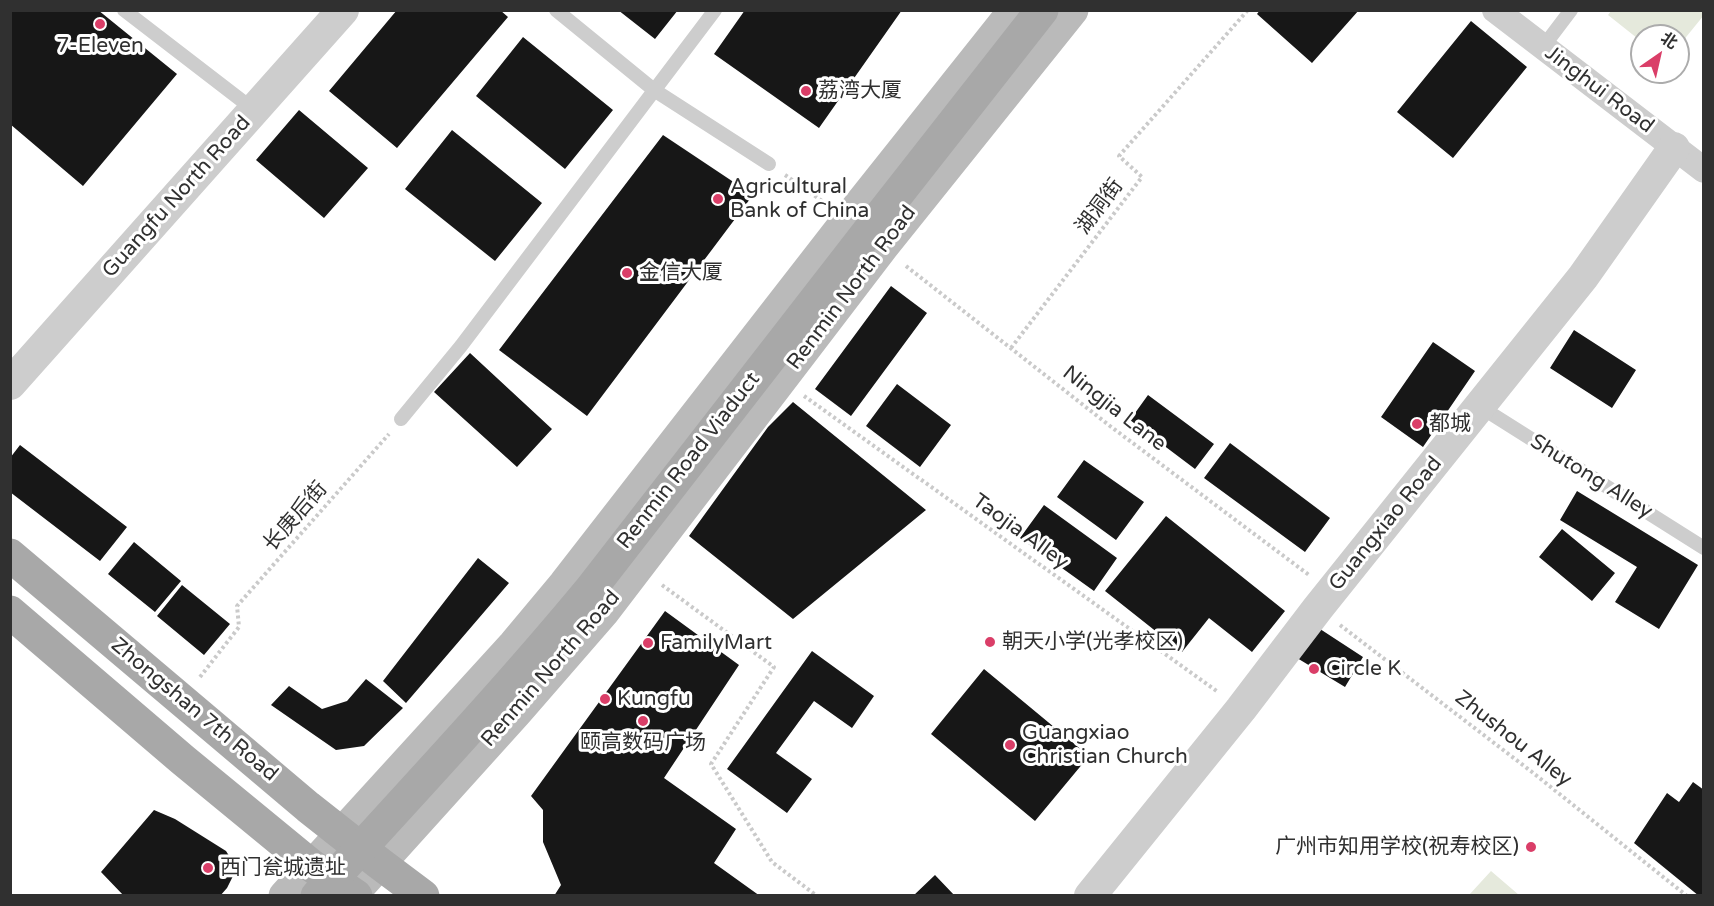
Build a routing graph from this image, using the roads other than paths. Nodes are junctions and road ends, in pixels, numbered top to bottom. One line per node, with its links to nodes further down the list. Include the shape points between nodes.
1 (124, 10): 12 (lane)
2 (343, 10): 12 (street, Guangfu North Road)
3 (556, 10): 11 (lane)
4 (715, 10): 11 (lane)
5 (1015, 10): 22 (main road, Renmin North Road, via 565,584 514,645)
6 (1042, 10): 24 (main road, Renmin Road Viaduct, bridge, via 583,598 493,702)
7 (1072, 10): 23 (main road, Renmin North Road, via 882,247 603,612)
8 (1495, 10): 10 (street, Jinghui Road)
9 (1571, 10): 10 (lane)
10 (1543, 47): 13 (street, Jinghui Road)
11 (654, 90): 14 (lane); 18 (lane, via 461,346)
12 (254, 110): 16 (street, Guangfu North Road)
13 (1674, 148): 15 (street, Jinghui Road); 17 (street, Guangxiao Road, via 1582,277)
14 (769, 164)
15 (1704, 170)
16 (10, 384)
17 (1479, 406): 19 (lane, Shutong Alley); 28 (street, Guangxiao Road)
18 (401, 419)
19 (1704, 548)
20 (10, 555): 22 (main road, Zhongshan 7th Road)
21 (10, 612): 24 (main road, Zhongshan 7th Road, via 183,760)
22 (341, 832): 23 (main road, Zhongshan 7th Road); 24 (main road, Renmin North Road)
23 (379, 863): 25 (main road, Renmin North Road); 27 (main road, Zhongshan 7th Road)
24 (315, 881): 25 (main road, Zhongshan 7th Road); 26 (main road, Renmin North Road)
25 (353, 895)
26 (285, 896)
27 (423, 896)
28 (1090, 896)

